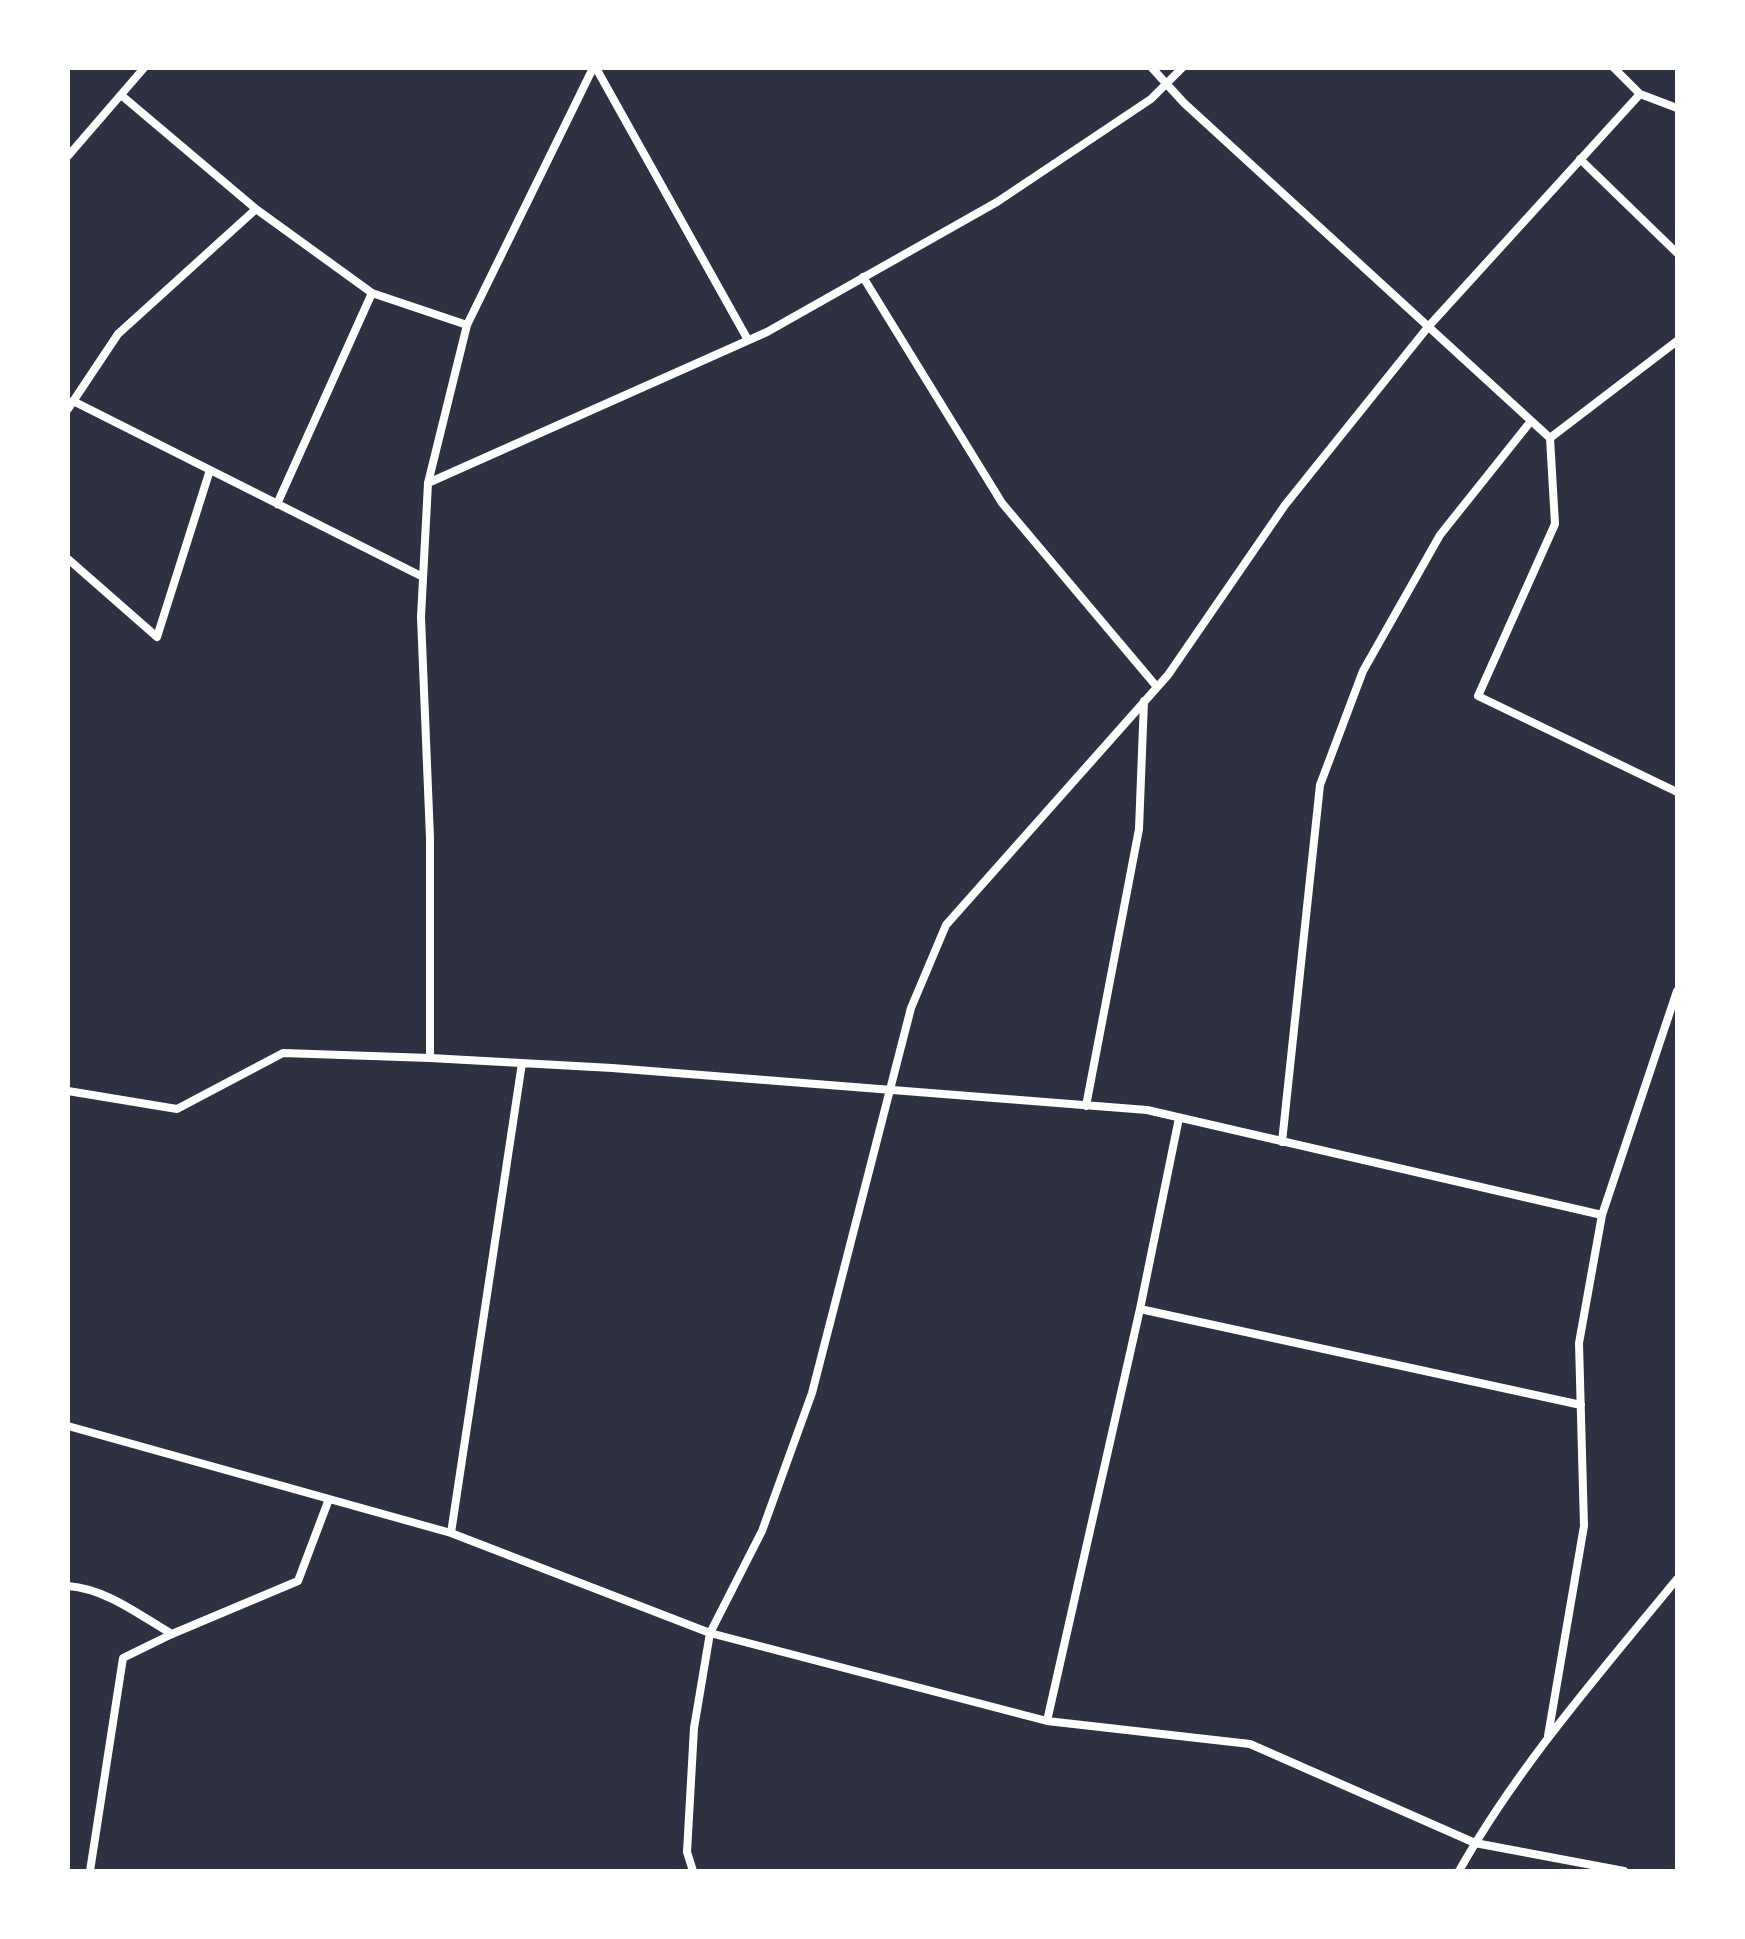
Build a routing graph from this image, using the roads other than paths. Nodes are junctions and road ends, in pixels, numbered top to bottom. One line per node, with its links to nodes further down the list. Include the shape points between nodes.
1 (144, 68): 8 (street)
2 (594, 68): 16 (street); 18 (street)
3 (1152, 68): 6 (street)
4 (1182, 68): 6 (street)
5 (1614, 68): 7 (street)
6 (1167, 84): 14 (street, via 997,202); 17 (street)
7 (1640, 94): 9 (street); 11 (street)
8 (121, 95): 10 (street); 12 (street)
9 (1677, 108)
10 (68, 156)
11 (1580, 159): 13 (street); 17 (street)
12 (256, 209): 15 (street); 20 (street, via 118,334)
13 (1677, 253)
14 (863, 277): 18 (street); 28 (street, via 1002,503)
15 (372, 293): 16 (street); 25 (street)
16 (467, 325): 24 (street)
17 (1428, 327): 21 (street); 28 (street, via 1285,505)
18 (748, 340): 24 (street)
19 (1677, 341): 22 (street)
20 (71, 405): 23 (street)
21 (1531, 421): 22 (street); 38 (street, via 1440,535 1363,671 1320,785)
22 (1550, 438): 30 (street, via 1555,524 1478,696)
23 (210, 470): 25 (street); 26 (street, via 157,637)
24 (428, 483): 27 (street)
25 (277, 504): 27 (street)
26 (68, 559)
27 (423, 577): 32 (street)
28 (1157, 687): 29 (street)
29 (1144, 701): 34 (street, via 946,925 911,1008); 36 (street, via 1139,829)
30 (1677, 792)
31 (1677, 991): 39 (street)
32 (430, 1058): 33 (street); 35 (street, via 283,1053 177,1109)
33 (522, 1063): 34 (street); 44 (street)
34 (890, 1090): 36 (street); 47 (street, via 812,1393 762,1531)
35 (68, 1091)
36 (1086, 1106): 37 (street)
37 (1179, 1118): 38 (street); 40 (street)
38 (1282, 1142): 39 (street)
39 (1602, 1215): 41 (street, via 1579,1343)
40 (1140, 1309): 41 (street); 49 (street)
41 (1581, 1405): 50 (street, via 1584,1526)
42 (68, 1426): 43 (street)
43 (329, 1499): 44 (street); 48 (street, via 298,1581)
44 (451, 1533): 47 (street)
45 (1677, 1579): 50 (street)
46 (68, 1586): 48 (street, via 106,1595)
47 (710, 1633): 49 (street); 53 (street, via 694,1728 687,1852)
48 (172, 1634): 52 (street, via 123,1658)
49 (1047, 1721): 51 (street, via 1250,1744)
50 (1548, 1736): 51 (street)
51 (1475, 1843): 54 (street); 55 (street)
52 (90, 1871)
53 (693, 1871)
54 (1459, 1871)
55 (1624, 1871)

